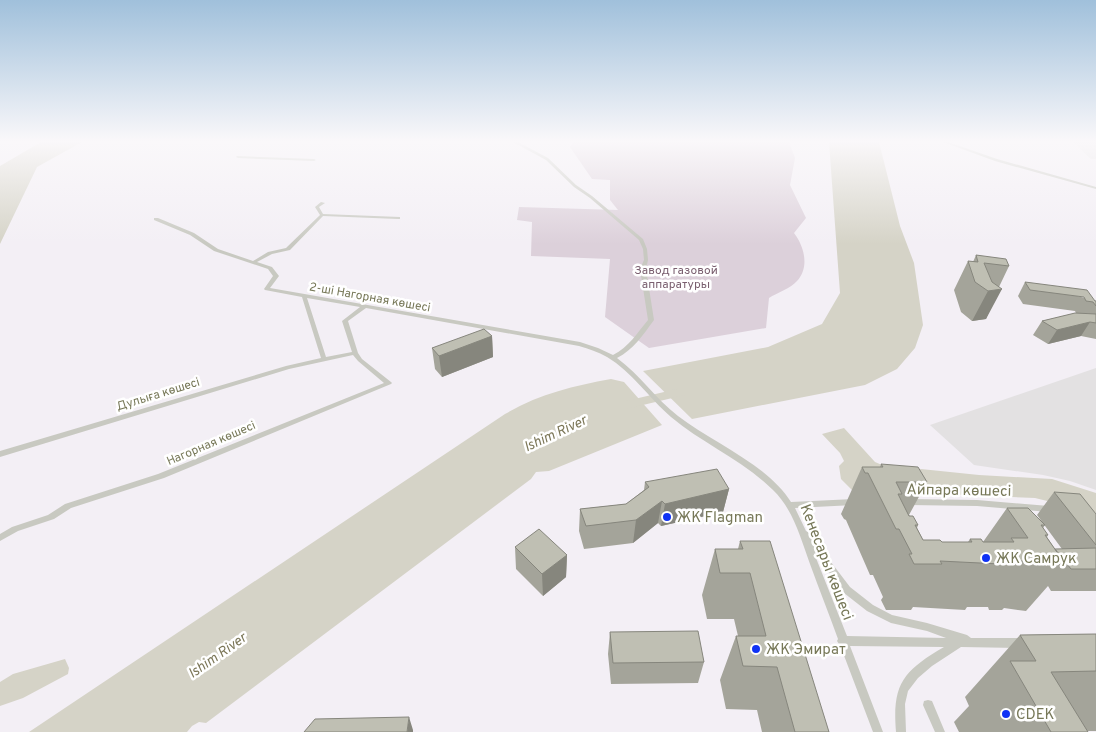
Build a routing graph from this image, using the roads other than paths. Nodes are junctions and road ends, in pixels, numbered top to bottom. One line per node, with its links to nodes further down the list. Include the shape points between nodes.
1 (565, 176): 12 (street, via 625,224 643,244 646,260 643,268 652,320 628,351)
2 (1053, 176): 3 (street)
3 (1096, 188)
4 (323, 203): 5 (street, via 317,207)
5 (322, 215): 6 (street); 8 (street, via 288,249 270,253)
6 (398, 218)
7 (156, 219): 8 (street, 2-ші Нагорная көшесі, via 192,234 216,250)
8 (254, 262): 9 (street, 2-ші Нагорная көшесі, via 270,268 276,276 267,289)
9 (304, 296): 10 (street, 2-ші Нагорная көшесі); 13 (street)
10 (364, 306): 11 (street, via 344,321); 12 (street, 2-ші Нагорная көшесі, via 580,344)
11 (355, 353): 13 (street, Дулыға көшесі); 20 (street, Нагорная көшесі, via 389,383 161,476 68,506)
12 (614, 357): 17 (street, Кенесары көшесі, via 674,416 759,474)
13 (324, 360): 14 (street, Дулыға көшесі, via 288,367)
14 (0, 454)
15 (862, 502): 17 (street)
16 (900, 502): 18 (street, Айпара көшесі, via 1040,506)
17 (789, 505): 19 (street, Кенесары көшесі)
18 (1059, 511)
19 (801, 529): 21 (street, Кенесары көшесі); 23 (street, via 847,590 870,608 891,619)
20 (0, 538)
21 (842, 642): 22 (street); 26 (street, Кенесары көшесі)
22 (960, 642): 23 (street); 27 (street, via 917,673 905,688 900,708)
23 (973, 642): 24 (street)
24 (1036, 643)
25 (928, 705): 28 (street)
26 (878, 732)
27 (900, 732)
28 (940, 732)

